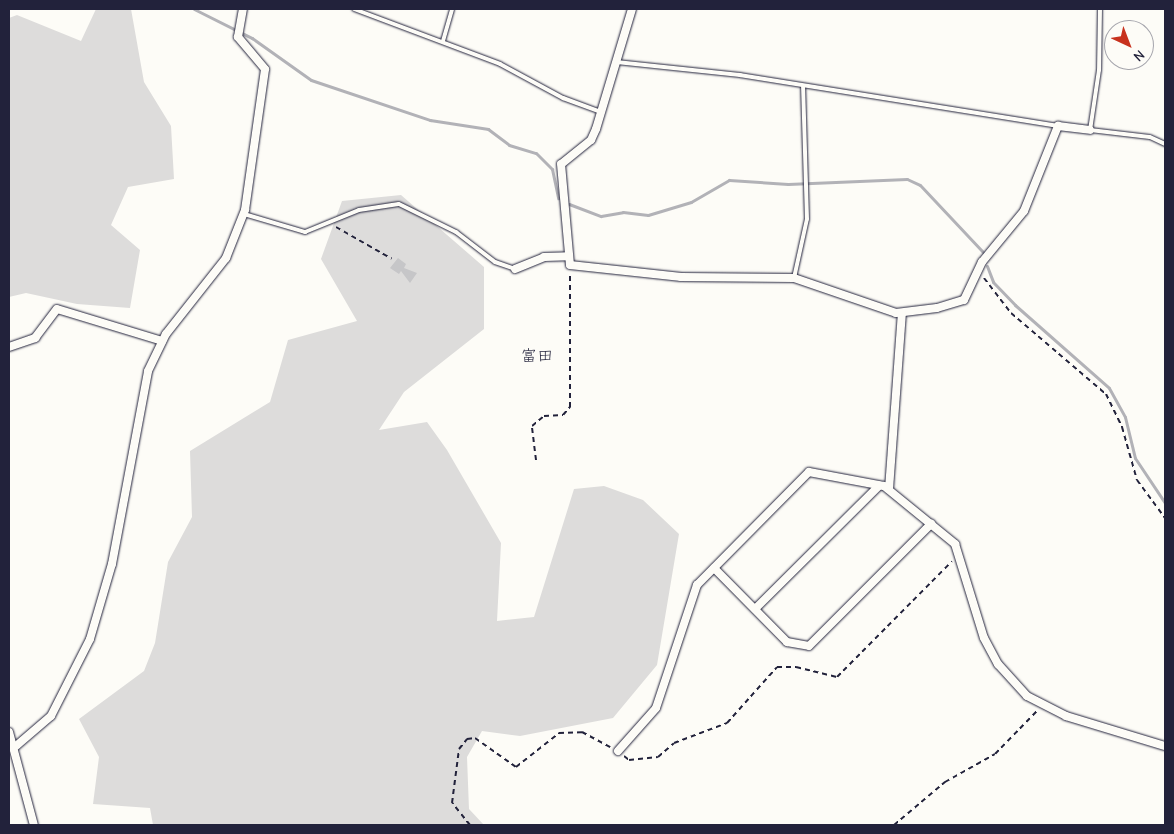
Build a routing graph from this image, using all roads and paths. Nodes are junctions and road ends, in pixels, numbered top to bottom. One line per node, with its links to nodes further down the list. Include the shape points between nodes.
1 (242, 9): 13 (street, via 241,43 266,69)
2 (354, 9): 6 (lane)
3 (452, 9): 6 (lane)
4 (632, 9): 7 (street)
5 (1100, 9): 11 (lane, via 1099,70)
6 (442, 41): 9 (lane)
7 (616, 62): 8 (lane, via 712,71); 9 (street)
8 (803, 87): 10 (lane); 20 (lane, via 807,219)
9 (601, 112): 15 (street, via 591,140 561,164)
10 (1058, 126): 11 (street); 19 (street, via 1024,211)
11 (1090, 130): 12 (lane, via 1150,137)
12 (1165, 144)
13 (244, 214): 14 (lane, via 305,232); 22 (street, via 226,258)
14 (326, 221): 16 (path); 18 (lane, via 399,204 456,232 495,262)
15 (569, 256): 17 (street); 18 (street, via 544,256)
16 (392, 259)
17 (570, 265): 20 (street, via 681,277); 24 (path, via 570,407 563,415 544,416 532,426)
18 (515, 269)
19 (977, 271): 21 (street, via 964,300); 27 (path, via 1011,313 1106,394 1122,426 1137,480)
20 (794, 278): 21 (street)
21 (902, 313): 26 (street)
22 (162, 341): 23 (street, via 58,309 35,338); 34 (street, via 148,371 112,564 90,638 51,716)
23 (9, 347)
24 (536, 460)
25 (879, 486): 26 (street); 30 (street, via 810,472); 31 (street)
26 (889, 489): 28 (street)
27 (1165, 518)
28 (931, 524): 29 (street, via 955,544); 31 (street, via 809,646 787,642)
29 (959, 556): 32 (street, via 972,608 998,664); 36 (path, via 837,677 796,666 777,667 727,723 674,743 658,757 629,760)
30 (714, 568): 31 (street); 36 (street, via 697,585 656,708)
31 (755, 609)
32 (1041, 705): 35 (street); 39 (path, via 995,754 945,782)
33 (9, 732): 34 (street)
34 (16, 746): 37 (street)
35 (1165, 746)
36 (618, 751): 38 (path, via 594,735 571,730 559,733 516,767 475,738 467,739 459,749 452,802)
37 (34, 825)
38 (470, 825)
39 (894, 825)

